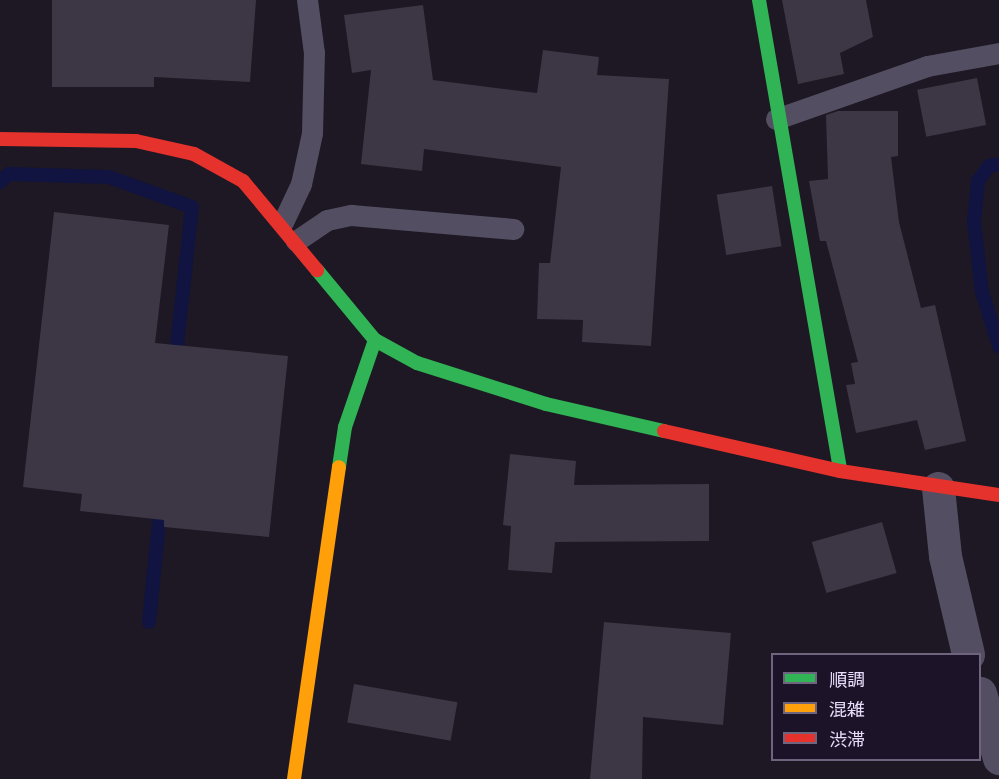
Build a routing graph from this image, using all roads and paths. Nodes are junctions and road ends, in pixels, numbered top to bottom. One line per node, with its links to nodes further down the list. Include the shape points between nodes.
1 (307, 0): 6 (lane, via 314,53 312,133 301,184)
2 (759, 0): 4 (street)
3 (999, 53): 4 (lane, via 927,66)
4 (776, 119): 10 (street)
5 (0, 139): 6 (street, via 66,136 136,141 194,154 243,180)
6 (283, 222): 8 (street)
7 (513, 229): 8 (lane, via 351,215 327,220)
8 (296, 241): 9 (street)
9 (375, 340): 10 (street, via 417,363 546,404); 16 (street, via 345,427)
10 (840, 471): 11 (street)
11 (938, 488): 12 (street); 13 (street, via 945,556)
12 (999, 495)
13 (968, 653)
14 (981, 696): 15 (street)
15 (999, 758)
16 (294, 779)

